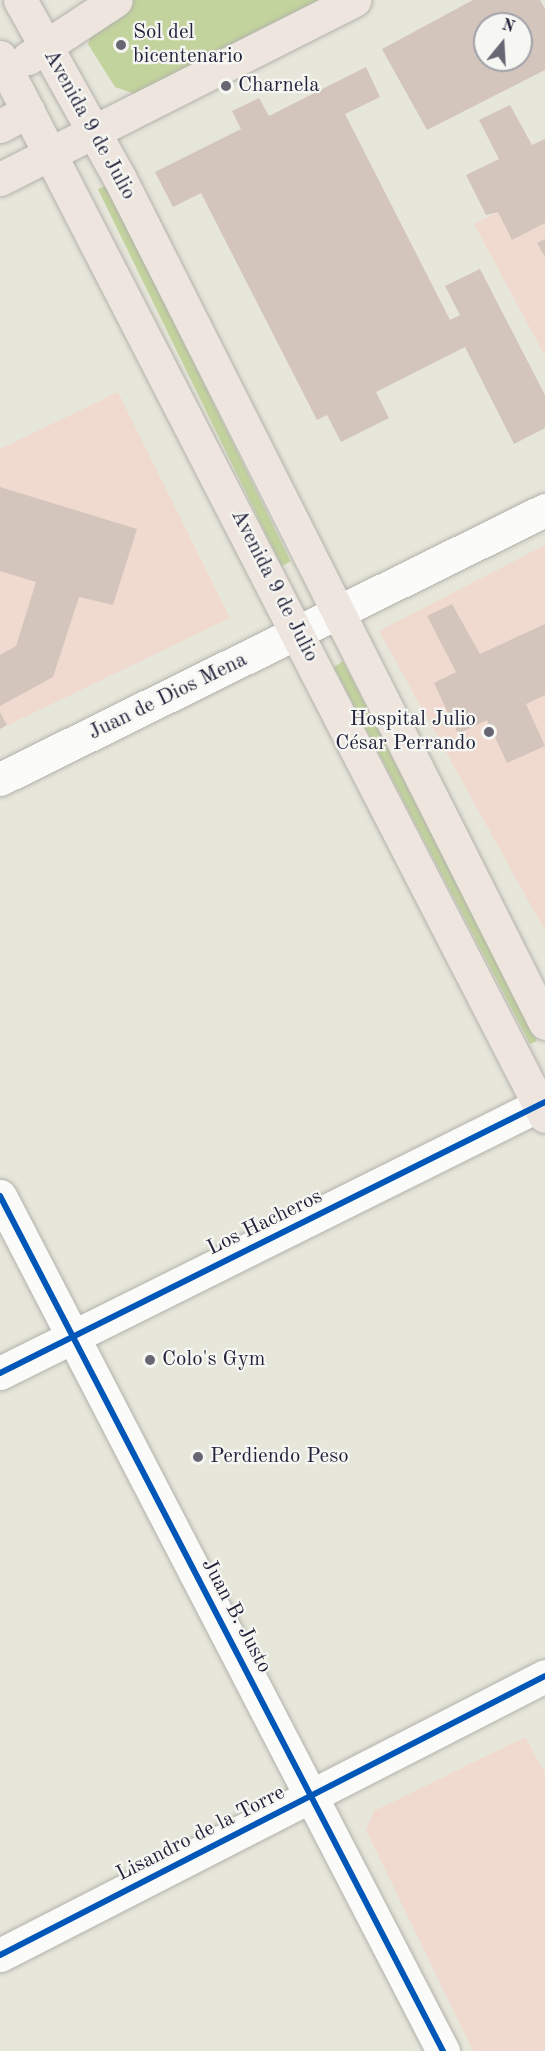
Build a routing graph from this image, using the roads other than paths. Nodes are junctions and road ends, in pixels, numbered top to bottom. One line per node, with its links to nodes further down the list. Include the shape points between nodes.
1 (20, 0): 4 (main road, Avenida 9 de Julio)
2 (116, 0): 4 (main road, via 73,23)
3 (354, 0): 7 (main road)
4 (45, 46): 5 (main road); 7 (main road, Avenida 9 de Julio)
5 (2, 67): 6 (main road, Avenida 9 de Julio)
6 (14, 118): 8 (main road, Avenida 9 de Julio)
7 (95, 131): 8 (main road); 11 (main road, Avenida 9 de Julio)
8 (51, 152): 9 (main road); 12 (main road, Avenida 9 de Julio)
9 (0, 179)
10 (545, 510): 11 (street, Juan de Dios Mena)
11 (337, 616): 12 (street, Juan de Dios Mena); 14 (main road, Avenida 9 de Julio)
12 (299, 634): 13 (street, Juan de Dios Mena); 15 (main road, Avenida 9 de Julio)
13 (0, 779)
14 (545, 1023)
15 (543, 1108): 17 (street, Los Hacheros)
16 (0, 1196): 17 (street, Juan B. Justo)
17 (70, 1338): 18 (street, Los Hacheros); 20 (street, Juan B. Justo)
18 (0, 1373)
19 (545, 1676): 20 (street, Lisandro de la Torre)
20 (312, 1796): 21 (street, Lisandro de la Torre); 22 (street, Juan B. Justo)
21 (0, 1955)
22 (443, 2051)

